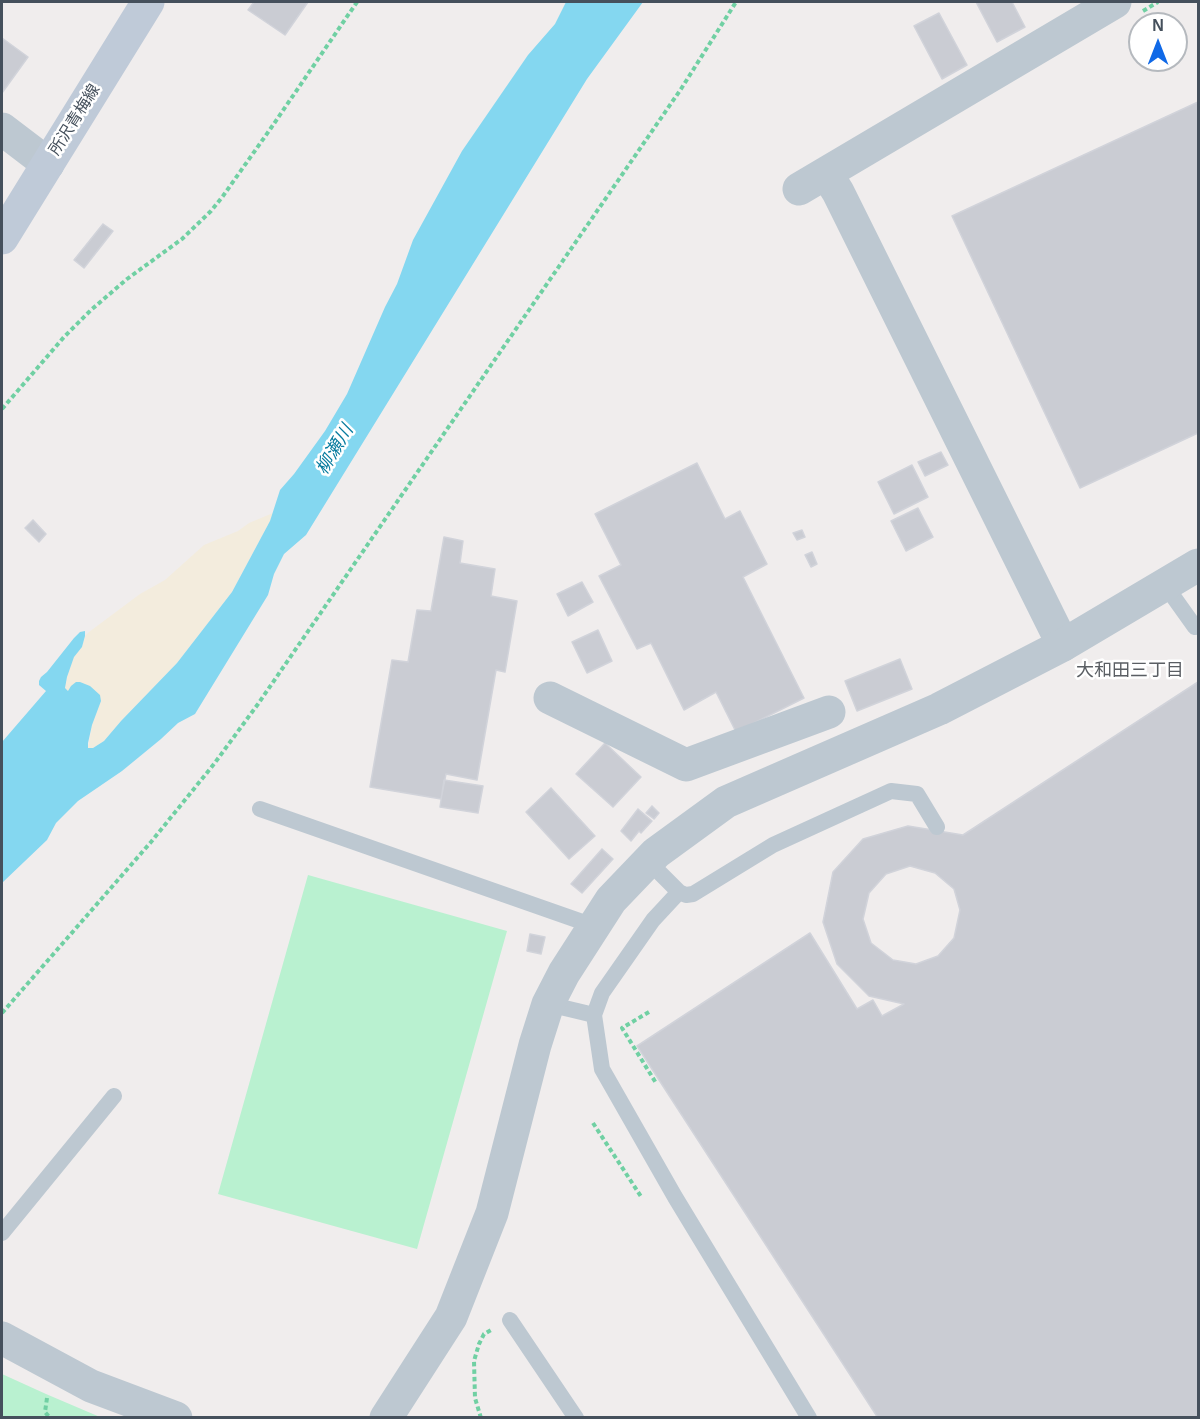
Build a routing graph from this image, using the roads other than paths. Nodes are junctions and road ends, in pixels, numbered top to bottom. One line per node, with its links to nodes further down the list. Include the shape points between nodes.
1 (148, 2): 4 (main road, 所沢青梅線)
2 (1115, 2): 9 (street, via 812,181 838,192)
3 (2, 129): 4 (street)
4 (48, 164): 5 (main road, 所沢青梅線)
5 (2, 238)
6 (1198, 565): 7 (street)
7 (1165, 585): 8 (lane, via 1195,627); 9 (street)
8 (1198, 624)
9 (1063, 645): 14 (street, via 939,709 726,802)
10 (549, 698): 11 (street, via 686,765)
11 (829, 712)
12 (260, 809): 16 (lane)
13 (937, 827): 15 (lane, via 917,794 891,790 773,845 693,894)
14 (648, 861): 15 (lane); 16 (street, via 611,900)
15 (679, 892): 18 (lane, via 653,920 602,993)
16 (594, 926): 17 (street)
17 (548, 1004): 18 (lane); 24 (street, via 492,1213 472,1265 451,1317)
18 (594, 1015): 26 (lane, via 602,1069)
19 (114, 1096): 20 (lane)
20 (2, 1233)
21 (510, 1320): 25 (lane)
22 (2, 1338): 23 (street, via 91,1386)
23 (176, 1418)
24 (386, 1418)
25 (576, 1418)
26 (809, 1418)

